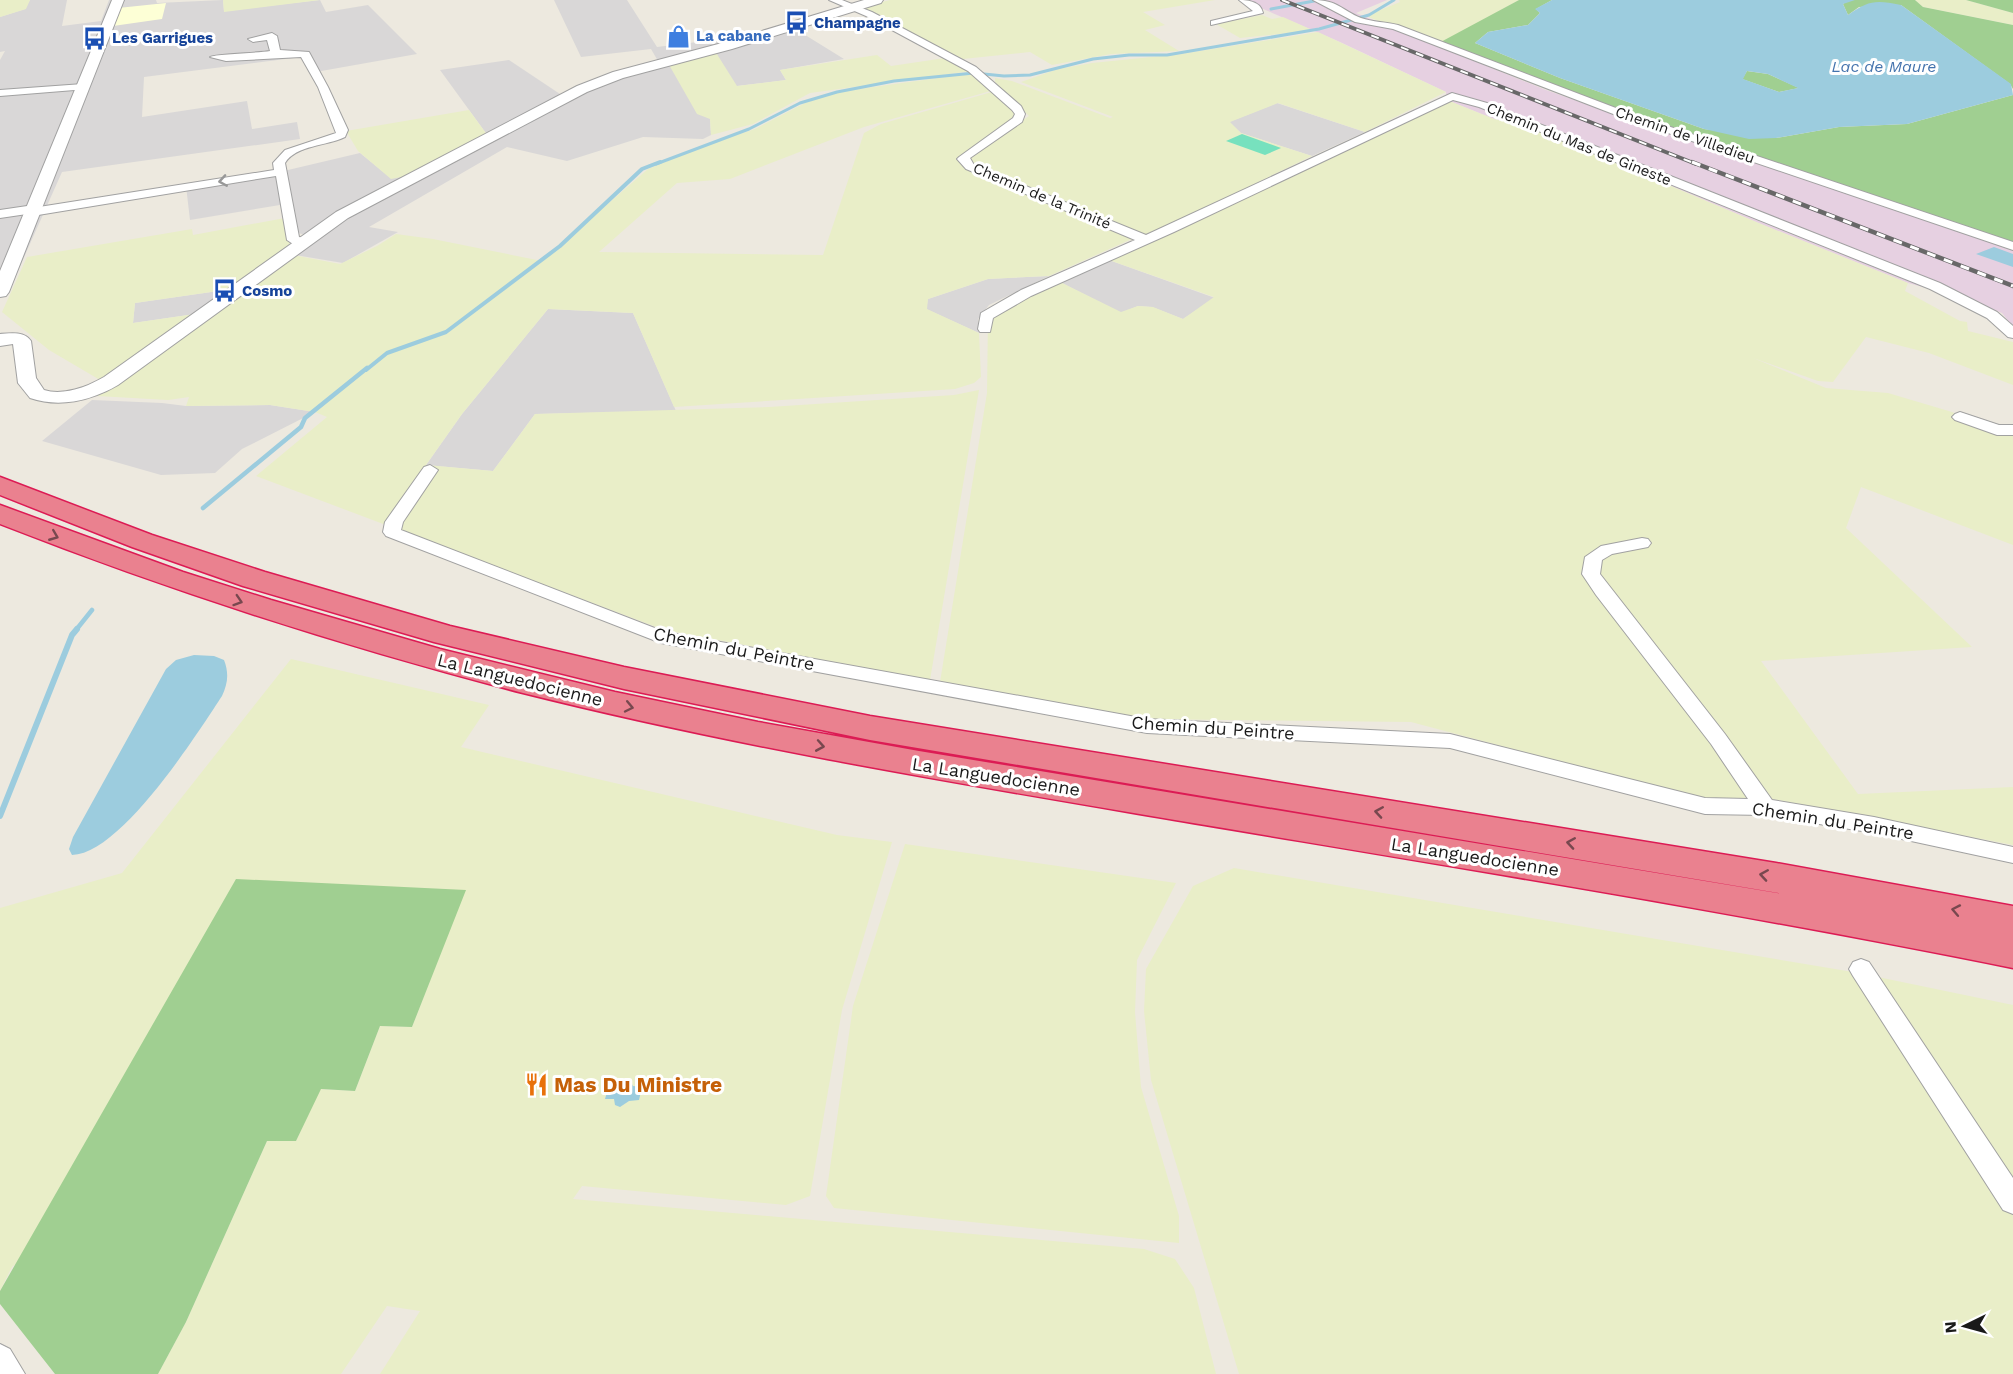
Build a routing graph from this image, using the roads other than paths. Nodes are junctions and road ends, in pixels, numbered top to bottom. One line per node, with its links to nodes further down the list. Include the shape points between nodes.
1 (118, 0): 11 (street)
2 (834, 0): 6 (street)
3 (877, 0): 6 (street)
4 (1244, 0): 7 (street, via 1258,13)
5 (1318, 0): 18 (street, Chemin de Villedieu, via 1356,19 1395,27 1625,115)
6 (852, 7): 16 (street, Chemin de la Trinité, via 972,69 1017,108 1018,120 963,159 970,167); 17 (street, via 592,84 379,194)
7 (1214, 23)
8 (253, 39): 9 (street, via 272,36)
9 (278, 54): 10 (street); 13 (street, via 305,54 342,130 334,140 291,151 281,158)
10 (215, 57)
11 (83, 87): 12 (street); 14 (street)
12 (0, 93)
13 (281, 172): 14 (street, one-way to 14); 17 (street, via 293,240)
14 (33, 210): 15 (street); 19 (street)
15 (0, 214)
16 (1145, 239): 20 (street, Chemin du Mas de Gineste, via 1026,292 986,316); 21 (street, Chemin du Mas de Gineste, via 1452,96 1935,286 1992,315)
17 (302, 242): 22 (street, via 111,381 84,394 44,396 32,391 22,341)
18 (2013, 246)
19 (0, 292)
20 (985, 329)
21 (2013, 334)
22 (0, 340)
23 (1960, 417): 24 (street, via 1997,430)
24 (2013, 430)
25 (430, 470): 29 (street, Chemin du Peintre, via 394,522 392,532 661,637 1147,726 1450,741 1704,806)
26 (0, 485): 31 (highway, La Languedocienne, one-way to 26, via 1788,879 870,728 635,681 445,635 295,592 133,538)
27 (0, 514): 32 (highway, La Languedocienne, one-way to 32, via 163,576 297,620 432,658 705,724 1847,920)
28 (1642, 543): 29 (street, via 1594,556 1591,574 1718,739)
29 (1765, 807): 30 (street, Chemin du Peintre, via 1874,825)
30 (2013, 855)
31 (2013, 921)
32 (2013, 952)
33 (1862, 969): 34 (street)
34 (2013, 1201)
35 (0, 1359): 36 (street)
36 (10, 1374)

